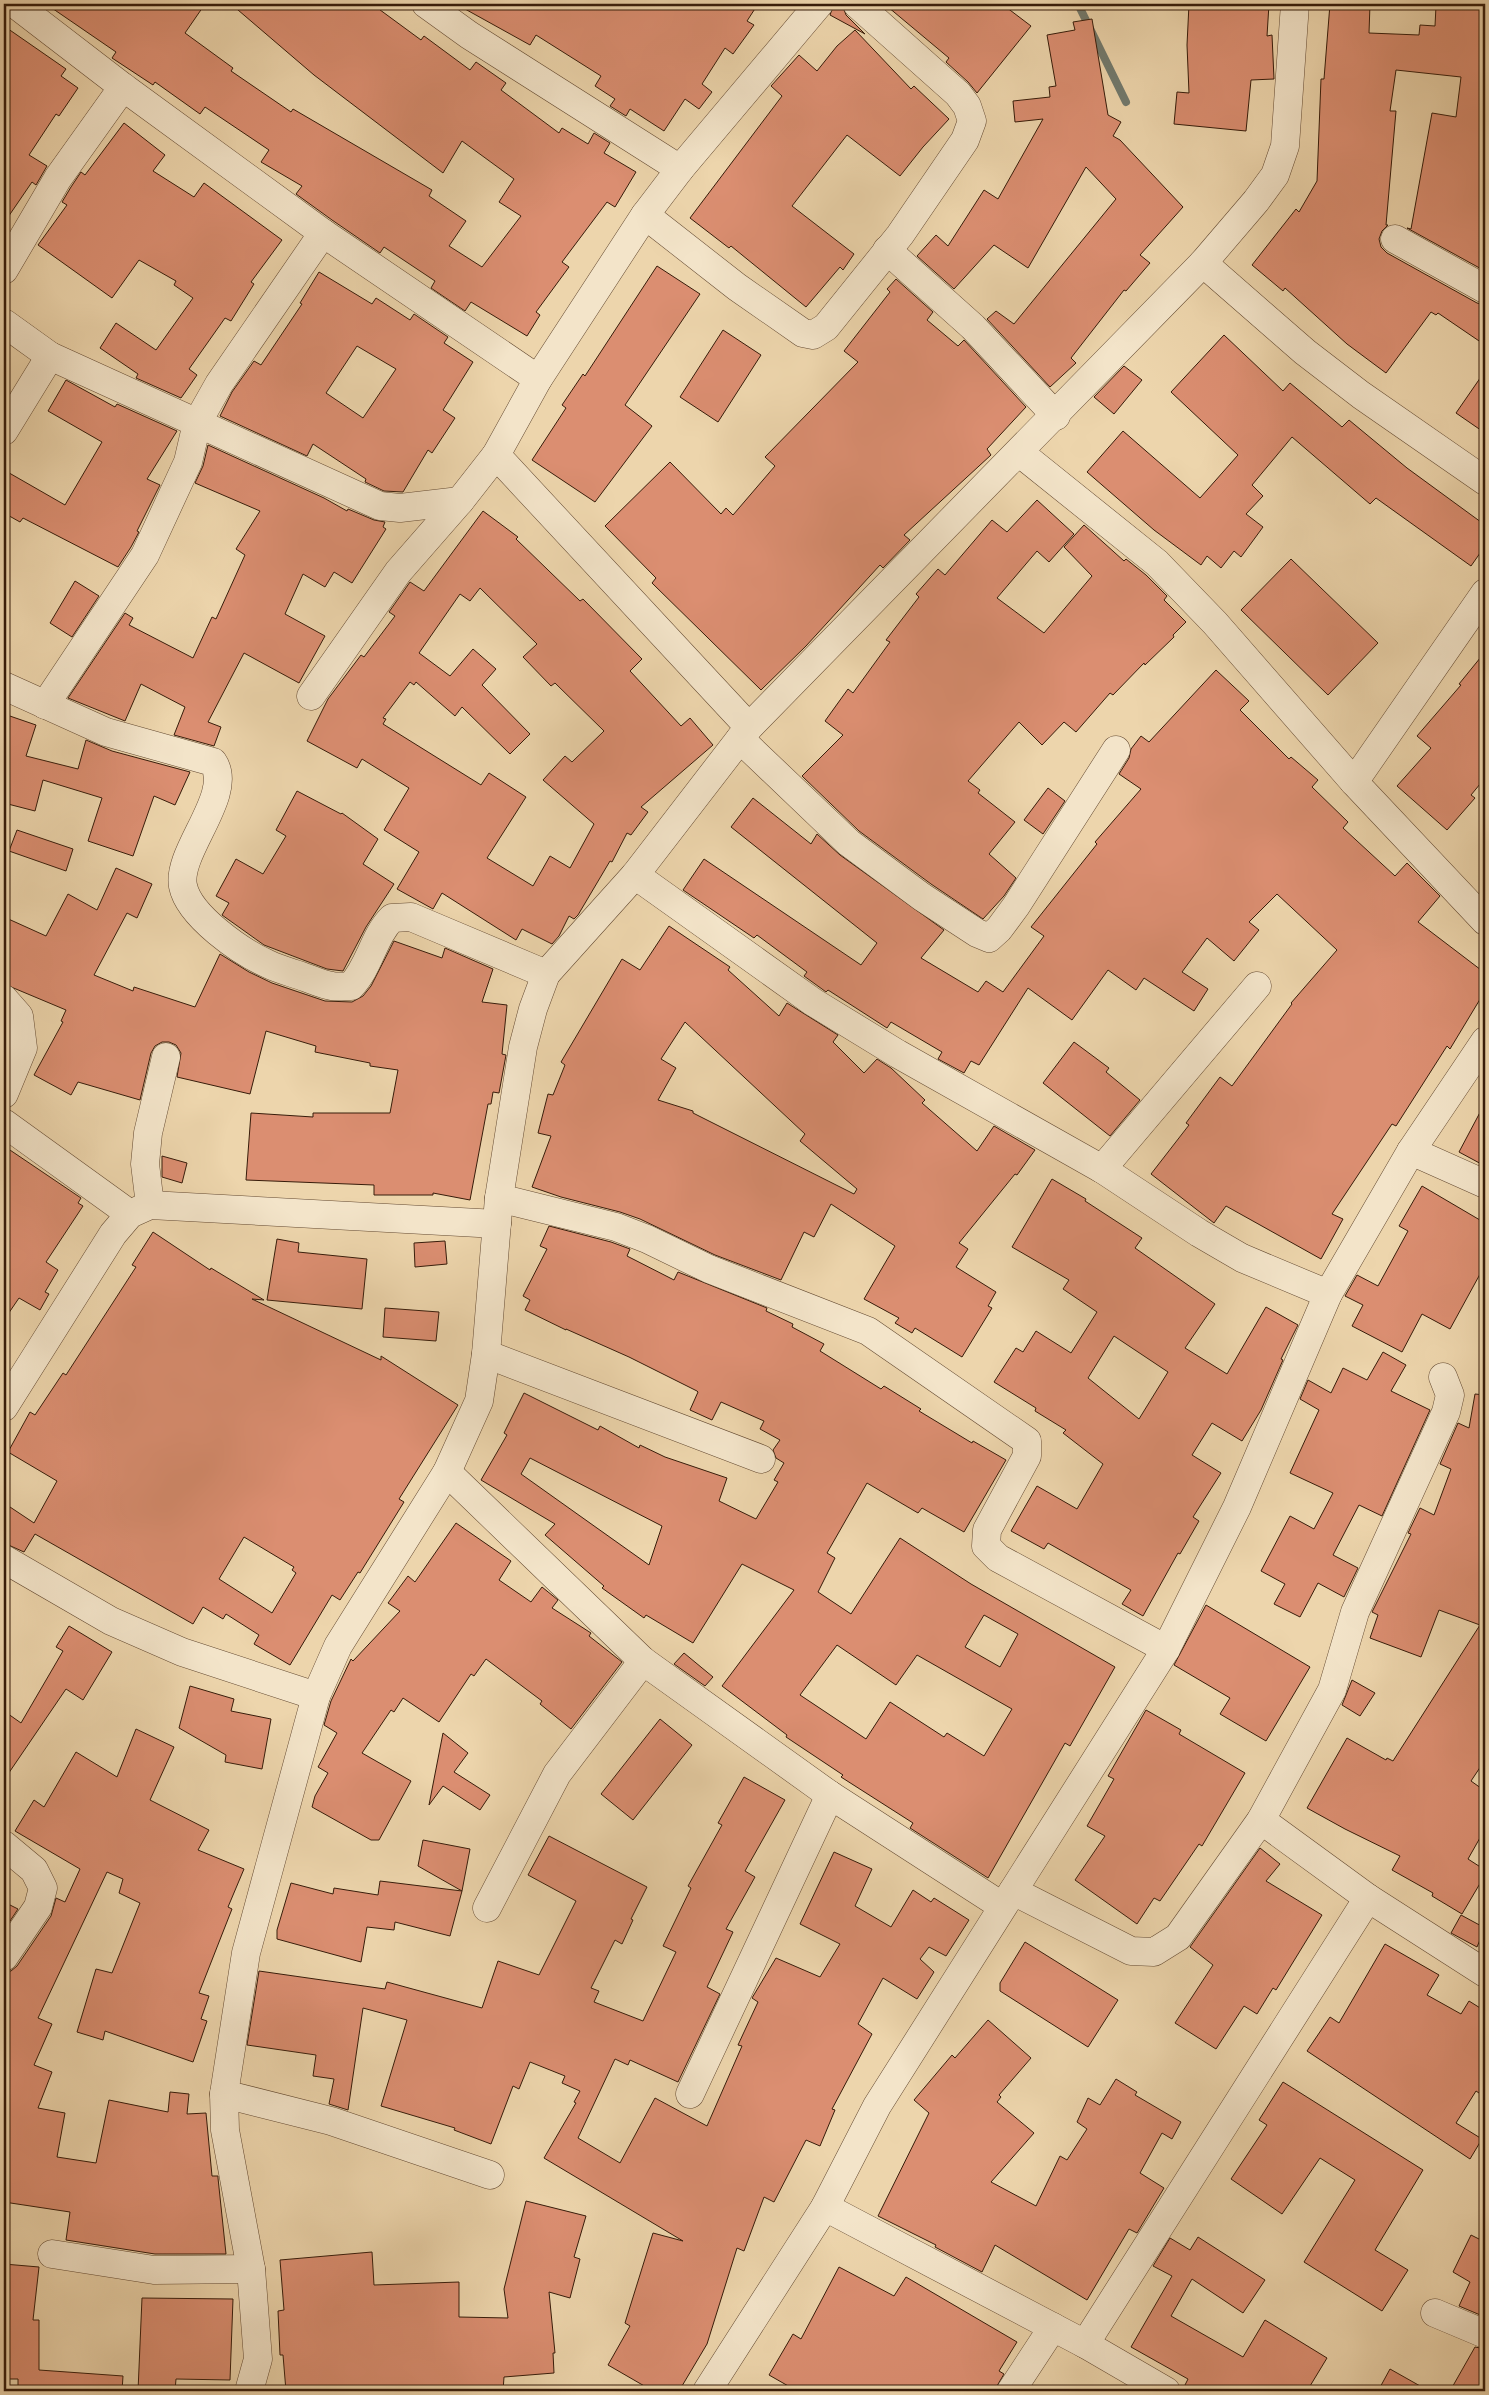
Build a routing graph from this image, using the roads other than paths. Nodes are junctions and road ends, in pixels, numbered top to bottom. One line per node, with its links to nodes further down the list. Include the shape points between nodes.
1 (15, 4): 6 (street)
2 (426, 4): 7 (street, via 469,35)
3 (819, 4): 7 (street)
4 (857, 4): 11 (street, via 958,94 972,121 965,140)
5 (1295, 4): 12 (street, via 1285,146 1275,175)
6 (123, 87): 9 (street); 13 (street, via 58,178)
7 (680, 169): 8 (street)
8 (645, 215): 11 (street, via 737,287 802,333 813,335 826,327); 17 (street)
9 (323, 233): 17 (street); 19 (street, via 219,384)
10 (1395, 239): 14 (street)
11 (887, 250): 18 (street, via 979,334)
12 (1203, 263): 18 (street); 23 (street, via 1305,352)
13 (4, 270)
14 (1485, 289)
15 (4, 323): 16 (street)
16 (50, 356): 19 (street); 20 (street)
17 (538, 379): 22 (street)
18 (1056, 416): 21 (street)
19 (197, 423): 24 (street, via 380,506 400,508); 28 (street, via 188,462 145,555)
20 (4, 431)
21 (1020, 453): 29 (street); 31 (street, via 1157,563 1215,623)
22 (496, 455): 24 (street); 29 (street)
23 (1485, 481)
24 (460, 501): 27 (street, via 398,572)
25 (1485, 593): 31 (street)
26 (4, 686): 28 (street)
27 (311, 696)
28 (45, 705): 34 (street, via 106,732 213,762 219,782 183,870 183,887 200,917 213,929 267,964 332,986 352,986 361,975 382,928 392,918 411,918)
29 (745, 733): 30 (street, via 849,843 922,897 989,938 1000,929 1016,906); 32 (street)
30 (1116, 750)
31 (1354, 782): 33 (street)
32 (634, 875): 34 (street); 42 (street, via 813,1002)
33 (1485, 921)
34 (546, 974): 45 (street, via 523,1047)
35 (1257, 986): 42 (street)
36 (4, 999): 39 (street, via 19,1016 23,1048)
37 (1485, 1041): 41 (street)
38 (166, 1057): 44 (street, via 148,1133)
39 (4, 1094)
40 (4, 1123): 44 (street)
41 (1411, 1151): 43 (street); 46 (street)
42 (1102, 1169): 46 (street, via 1242,1258)
43 (1485, 1184)
44 (140, 1209): 45 (street); 49 (street, via 113,1234)
45 (498, 1211): 47 (street); 53 (street, via 616,1227 709,1269 876,1336 1027,1441 1028,1456 987,1530 986,1546 998,1558)
46 (1328, 1294): 53 (street, via 1237,1507)
47 (486, 1354): 50 (street); 51 (street, via 478,1401)
48 (1443, 1377): 57 (street, via 1450,1395 1446,1412 1355,1612 1332,1690)
49 (4, 1406)
50 (760, 1459)
51 (447, 1472): 54 (street); 55 (street, via 338,1646)
52 (4, 1559): 55 (street, via 111,1621 182,1652)
53 (1166, 1649): 59 (street)
54 (643, 1661): 56 (street); 61 (street, via 557,1774)
55 (316, 1696): 64 (street, via 246,1953)
56 (830, 1795): 59 (street); 65 (street)
57 (1261, 1820): 59 (street, via 1178,1937 1154,1952 1131,1951); 60 (street)
58 (4, 1844): 62 (street, via 34,1870 43,1888 38,1907)
59 (1008, 1898): 67 (street, via 877,2106)
60 (1368, 1898): 63 (street); 73 (street)
61 (487, 1908)
62 (4, 1957)
63 (1485, 1973)
64 (224, 2094): 66 (street, via 331,2121); 69 (street, via 225,2130)
65 (690, 2094)
66 (490, 2175)
67 (825, 2207): 71 (street); 75 (street)
68 (52, 2254): 69 (street, via 154,2270)
69 (251, 2269): 74 (street, via 258,2359)
70 (1434, 2313): 72 (street)
71 (1053, 2327): 73 (street); 76 (street)
72 (1485, 2334)
73 (1085, 2344): 77 (street)
74 (249, 2391)
75 (707, 2391)
76 (1011, 2391)
77 (1166, 2391)

